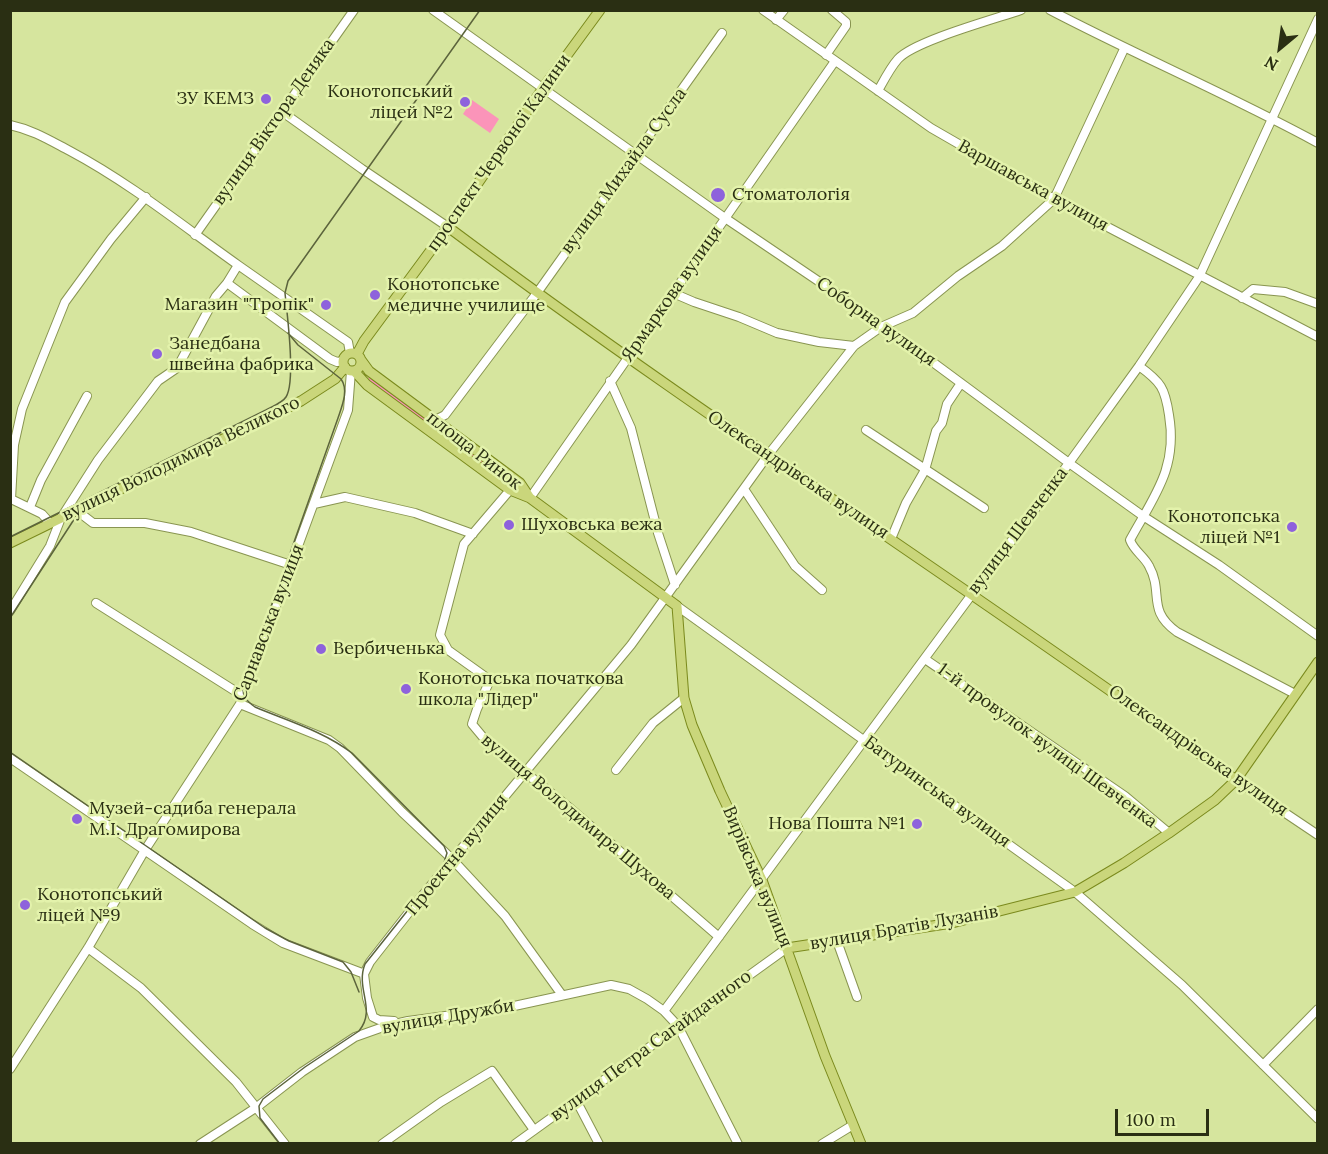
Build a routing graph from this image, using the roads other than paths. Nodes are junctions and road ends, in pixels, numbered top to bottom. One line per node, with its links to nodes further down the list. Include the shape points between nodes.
1 (354, 10): 18 (street, вулиця Віктора Деняка)
2 (433, 10): 16 (street, Соборна вулиця)
3 (600, 10): 16 (main road, проспект Червоної Калини)
4 (763, 10): 11 (street, Варшавська вулиця)
5 (784, 10): 11 (street)
6 (832, 10): 14 (street, via 846,26)
7 (1021, 10): 17 (street, via 909,50 898,58)
8 (1050, 10): 13 (street)
9 (1315, 10): 10 (street, вулиця Шевченка)
10 (1317, 18): 19 (street, вулиця Шевченка)
11 (776, 20): 14 (street, Варшавська вулиця)
12 (722, 33): 22 (street, вулиця Михайла Сусла)
13 (1124, 49): 19 (street); 24 (street)
14 (826, 55): 15 (street, Варшавська вулиця)
15 (835, 62): 17 (street, Варшавська вулиця); 25 (street, Ярмаркова вулиця)
16 (543, 87): 22 (street, Соборна вулиця); 26 (main road, проспект Червоної Калини)
17 (878, 91): 24 (street, Варшавська вулиця, via 931,128)
18 (281, 111): 26 (street, Олександрівська вулиця); 27 (street, вулиця Віктора Деняка)
19 (1272, 118): 21 (street); 29 (street, вулиця Шевченка)
20 (10, 125): 23 (street, via 29,129)
21 (1317, 143)
22 (637, 154): 25 (street, Соборна вулиця); 31 (street, вулиця Михайла Сусла)
23 (146, 196): 27 (street); 53 (street, via 65,302 22,409 14,445 11,499)
24 (1053, 199): 29 (street, Варшавська вулиця); 35 (street, Проектна вулиця, via 1002,246 913,313)
25 (725, 218): 32 (street, Ярмаркова вулиця); 35 (street, Соборна вулиця)
26 (448, 227): 31 (main road, Олександрівська вулиця); 39 (main road, проспект Червоної Калини)
27 (195, 235): 28 (street)
28 (238, 265): 30 (street); 39 (street, via 348,342)
29 (1199, 277): 33 (street, Варшавська вулиця); 40 (street, вулиця Шевченка)
30 (226, 283): 39 (street, via 330,359); 57 (street, via 177,368 158,381 98,460)
31 (537, 292): 38 (main road, Олександрівська вулиця); 44 (street, вулиця Михайла Сусла, via 445,416)
32 (673, 293): 37 (street, via 777,333); 38 (street, Ярмаркова вулиця)
33 (1242, 298): 34 (street, via 1253,289 1285,292); 36 (street, Варшавська вулиця)
34 (1317, 304)
35 (881, 327): 37 (street, Проектна вулиця); 42 (street, Соборна вулиця)
36 (1317, 337)
37 (854, 346): 46 (street, Проектна вулиця)
38 (628, 357): 41 (street, Ярмаркова вулиця); 46 (main road, Олександрівська вулиця)
39 (352, 362): 44 (main road, площа Ринок); 50 (main road, площа Ринок, via 367,385); 52 (street, Сарнавська вулиця, via 348,410); 55 (main road, вулиця Володимира Великого, via 335,380 301,401)
40 (1138, 366): 47 (street, вулиця Шевченка); 56 (street, via 1157,379 1166,397 1172,454 1162,483)
41 (610, 381): 51 (street, Ярмаркова вулиця); 63 (street, via 631,428)
42 (961, 383): 47 (street, Соборна вулиця); 48 (street, via 947,404)
43 (87, 396): 53 (street)
44 (435, 420): 51 (main road, площа Ринок, via 520,483)
45 (866, 430): 48 (street)
46 (768, 455): 49 (street, Проектна вулиця); 60 (main road, Олександрівська вулиця)
47 (1069, 463): 56 (street, Соборна вулиця); 65 (street, вулиця Шевченка)
48 (925, 470): 54 (street); 60 (street)
49 (744, 489): 63 (street, Проектна вулиця); 64 (street, via 795,566)
50 (510, 490): 51 (main road, площа Ринок); 59 (street, вулиця Володимира Шухова)
51 (530, 498): 66 (main road, Батуринська вулиця)
52 (314, 504): 59 (street, via 345,497 415,513); 62 (street, Сарнавська вулиця)
53 (30, 507): 58 (street)
54 (984, 508)
55 (76, 510): 57 (main road, вулиця Володимира Великого); 62 (street, via 93,523 145,524 191,532)
56 (1143, 516): 70 (street, Соборна вулиця); 73 (street, via 1130,540 1149,564 1164,623)
57 (61, 518): 58 (main road, вулиця Володимира Великого); 69 (street, via 50,546)
58 (50, 523): 61 (main road, вулиця Володимира Великого)
59 (473, 534): 79 (street, вулиця Володимира Шухова, via 464,544 440,635 448,650 490,680 472,724 487,742)
60 (891, 539): 65 (main road, Олександрівська вулиця)
61 (10, 543)
62 (291, 565): 75 (street, Сарнавська вулиця)
63 (675, 585): 66 (street, Проектна вулиця)
64 (822, 590)
65 (971, 594): 71 (street, вулиця Шевченка); 80 (main road, Олександрівська вулиця)
66 (666, 597): 68 (main road, Батуринська вулиця); 79 (street, Проектна вулиця)
67 (96, 603): 75 (street)
68 (677, 606): 74 (main road, Вирівська вулиця); 76 (street, Батуринська вулиця)
69 (10, 611)
70 (1317, 636)
71 (925, 659): 76 (street, вулиця Шевченка); 81 (street, 1-й провулок вулиці Шевченка, via 1125,796)
72 (1317, 662): 73 (main road, вулиця Братів Лузанів)
73 (1295, 694): 80 (main road, вулиця Братів Лузанів)
74 (684, 698): 78 (street, via 653,723); 85 (main road, Вирівська вулиця, via 720,791)
75 (241, 700): 83 (street, Сарнавська вулиця); 84 (street, via 335,744)
76 (864, 739): 85 (street, вулиця Шевченка); 86 (street, Батуринська вулиця)
77 (10, 758): 83 (street)
78 (616, 770)
79 (525, 772): 84 (street, Проектна вулиця); 87 (street, вулиця Володимира Шухова)
80 (1236, 780): 81 (main road, вулиця Братів Лузанів); 82 (street, Олександрівська вулиця)
81 (1169, 833): 86 (main road, вулиця Братів Лузанів)
82 (1317, 835)
83 (146, 850): 89 (street, Сарнавська вулиця); 91 (street, via 282,943)
84 (452, 859): 91 (street, Проектна вулиця); 92 (street, via 505,916)
85 (762, 880): 87 (street, вулиця Шевченка); 90 (main road, Вирівська вулиця)
86 (1075, 892): 88 (main road, вулиця Братів Лузанів, via 952,923); 100 (street, Батуринська вулиця, via 1182,985)
87 (719, 937): 95 (street, вулиця Шевченка)
88 (837, 941): 90 (main road, вулиця Братів Лузанів); 93 (street)
89 (87, 948): 101 (street, Сарнавська вулиця); 103 (street, via 141,988)
90 (787, 948): 98 (street, вулиця Петра Сагайдачного); 105 (main road, Вирівська вулиця)
91 (364, 974): 96 (street)
92 (562, 995): 95 (street, вулиця Дружби, via 611,985 629,989); 97 (street, вулиця Дружби, via 505,1008)
93 (857, 996)
94 (1317, 1010): 100 (street)
95 (664, 1011): 98 (street, вулиця Дружби)
96 (373, 1017): 97 (street); 99 (street)
97 (408, 1021): 99 (street, вулиця Дружби)
98 (678, 1026): 102 (street, вулиця Петра Сагайдачного); 112 (street, вулиця Дружби)
99 (369, 1031): 103 (street, вулиця Дружби, via 302,1072)
100 (1263, 1065): 104 (street, Батуринська вулиця)
101 (10, 1069)
102 (576, 1100): 106 (street, вулиця Петра Сагайдачного); 111 (street)
103 (257, 1107): 107 (street, вулиця Дружби); 108 (street)
104 (1317, 1119)
105 (853, 1125): 113 (street); 114 (main road, Вирівська вулиця)
106 (534, 1130): 109 (street, via 492,1071); 110 (street, вулиця Петра Сагайдачного)
107 (200, 1143)
108 (285, 1143)
109 (382, 1143)
110 (515, 1143)
111 (599, 1143)
112 (738, 1143)
113 (822, 1143)
114 (861, 1143)

